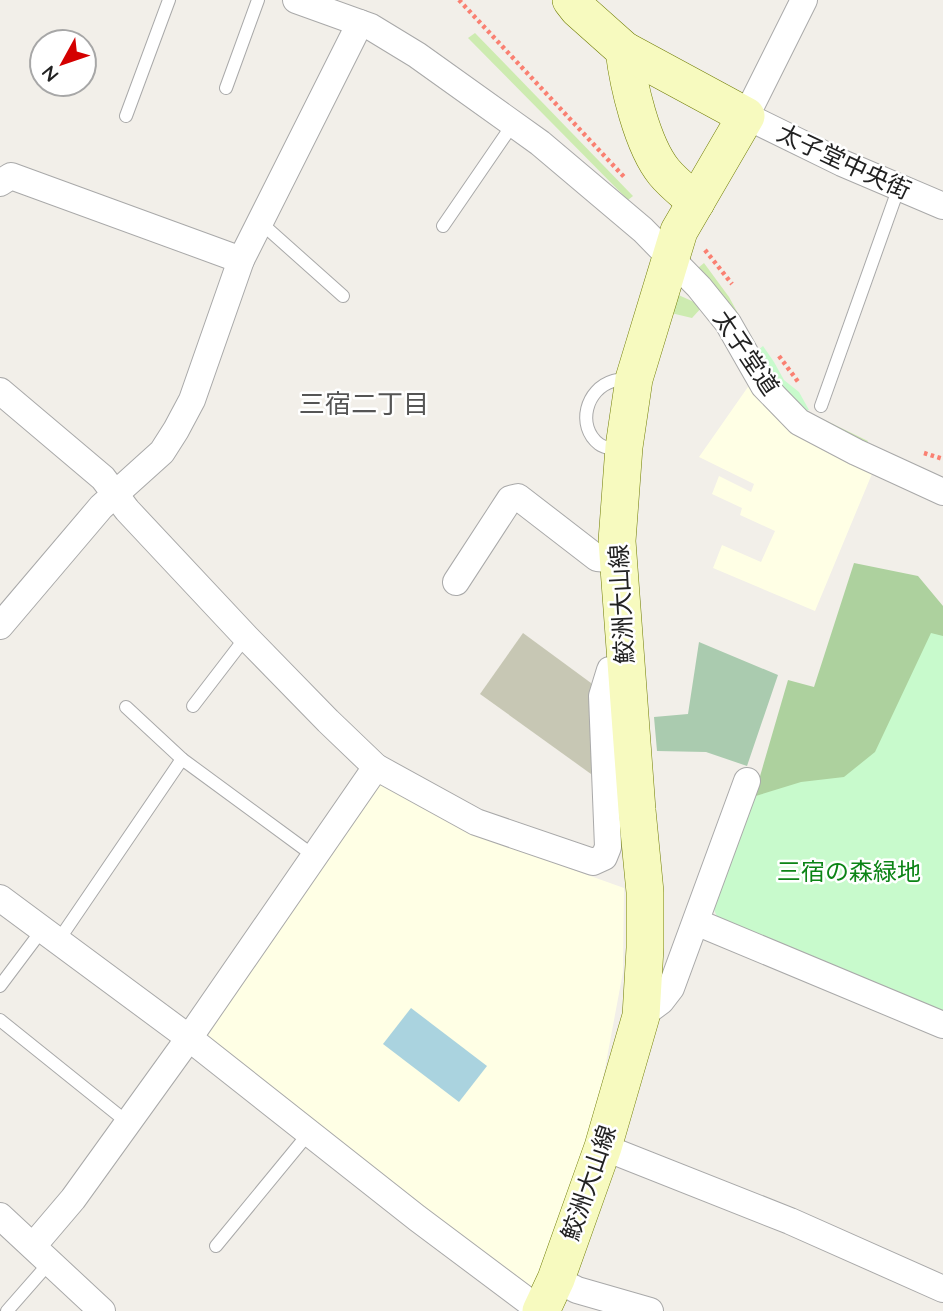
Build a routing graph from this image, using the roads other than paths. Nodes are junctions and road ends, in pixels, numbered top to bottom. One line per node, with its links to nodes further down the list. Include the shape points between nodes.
1 (169, 0): 9 (lane)
2 (258, 0): 8 (lane)
3 (296, 0): 6 (street, 太子堂道)
4 (804, 0): 10 (street)
5 (584, 8): 7 (main road)
6 (360, 23): 11 (street, 太子堂道, via 417,55); 16 (street)
7 (624, 50): 10 (main road); 14 (main road, via 628,80 650,150 664,172)
8 (226, 88)
9 (126, 116)
10 (746, 116): 13 (street, 太子堂中央街); 14 (main road, 鮫洲大山線)
11 (513, 124): 17 (lane); 18 (street, 太子堂道, via 618,208)
12 (0, 183): 19 (street, via 11,176)
13 (899, 187): 15 (street, 太子堂中央街); 22 (lane)
14 (696, 202): 18 (main road, 鮫洲大山線, via 679,231)
15 (943, 206)
16 (260, 222): 19 (street); 20 (lane)
17 (443, 226)
18 (671, 258): 23 (street, 太子堂道, via 728,323 764,386 799,422); 25 (main road, 鮫洲大山線, via 634,381 624,451)
19 (241, 260): 24 (street, via 192,400 176,430 162,452)
20 (343, 296)
21 (0, 391): 24 (street, via 103,478)
22 (821, 406)
23 (943, 492)
24 (114, 494): 27 (street); 28 (street)
25 (619, 559): 26 (street, via 597,558 518,497 510,499); 29 (main road, 鮫洲大山線)
26 (456, 582)
27 (0, 626)
28 (246, 637): 30 (lane); 33 (street)
29 (626, 668): 33 (street, via 610,670 602,696 608,847 604,857 593,862 476,822); 40 (main road, 鮫洲大山線, via 645,892)
30 (193, 706)
31 (126, 707): 32 (lane)
32 (182, 759): 35 (lane); 38 (lane)
33 (376, 766): 35 (street)
34 (747, 781): 37 (street)
35 (314, 856): 43 (street)
36 (0, 898): 38 (street)
37 (696, 922): 40 (street, via 671,988); 42 (street)
38 (50, 936): 39 (lane); 43 (street)
39 (0, 986)
40 (641, 1016): 46 (main road, 鮫洲大山線)
41 (0, 1020): 44 (lane)
42 (943, 1025)
43 (189, 1038): 44 (street); 45 (street)
44 (127, 1122): 49 (street)
45 (309, 1133): 48 (lane); 51 (street, via 417,1218)
46 (603, 1147): 50 (street, via 790,1221); 51 (main road, 鮫洲大山線)
47 (0, 1216): 49 (street)
48 (216, 1246)
49 (41, 1254): 52 (lane); 53 (street)
50 (943, 1289)
51 (546, 1300): 54 (street, via 577,1290)
52 (7, 1311)
53 (102, 1311)
54 (650, 1311)

